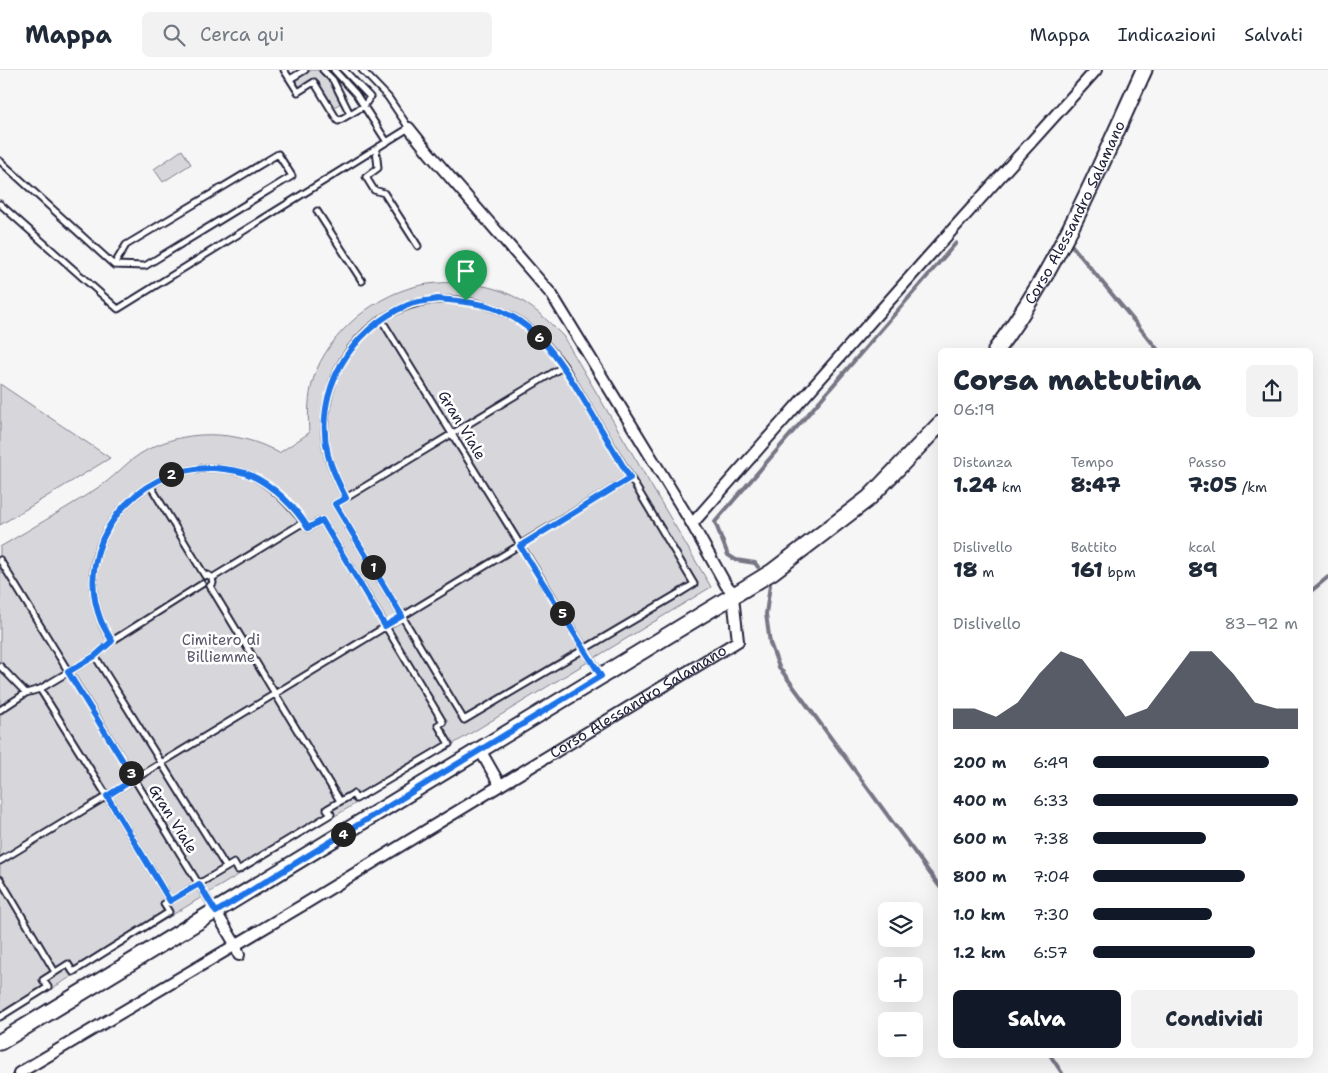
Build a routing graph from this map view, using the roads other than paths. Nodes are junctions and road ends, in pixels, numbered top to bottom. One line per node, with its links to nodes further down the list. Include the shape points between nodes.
1 (284, 70): 9 (lane)
2 (305, 70): 9 (lane)
3 (323, 70): 11 (lane, via 333,80)
4 (334, 70): 10 (lane)
5 (344, 70): 10 (lane, via 370,97)
6 (362, 70): 12 (lane, via 388,97)
7 (1096, 70): 30 (street)
8 (1144, 70): 22 (street, Corso Alessandro Salamano, via 1077,217 1018,321)
9 (290, 79): 11 (lane, via 298,92 314,82 338,121)
10 (364, 106): 11 (lane); 13 (lane)
11 (350, 114)
12 (409, 128): 13 (lane); 30 (street, via 552,295)
13 (387, 142): 14 (lane)
14 (376, 149): 16 (lane, via 118,309); 18 (lane, via 378,168 366,176 374,190 384,193)
15 (0, 161): 19 (lane)
16 (0, 204)
17 (316, 211): 20 (lane)
18 (418, 246)
19 (114, 265): 19 (lane, via 145,266 292,176 278,154 126,246)
20 (362, 281)
21 (381, 318): 23 (lane, via 410,304 438,299 466,301 516,319 545,342); 25 (lane, Gran Viale); 28 (lane, via 348,352 329,395 326,417 328,455)
22 (998, 348)
23 (564, 366): 25 (lane); 26 (lane)
24 (938, 426): 37 (street, via 869,498 772,572)
25 (452, 433): 28 (lane); 31 (lane, Gran Viale)
26 (630, 478): 31 (lane); 41 (lane, via 694,584)
27 (150, 485): 29 (lane, via 182,471 227,469 250,475 270,487); 33 (lane); 40 (lane, via 116,514 96,555 97,608)
28 (346, 498): 38 (lane, via 335,504)
29 (304, 522): 34 (lane); 39 (lane, via 308,528 322,520)
30 (692, 524): 37 (street)
31 (520, 546): 38 (lane); 41 (lane, Gran Viale)
32 (0, 560): 44 (lane, Gran Viale)
33 (205, 576): 34 (lane); 35 (lane)
34 (212, 578): 36 (lane)
35 (202, 584): 36 (lane); 40 (lane)
36 (210, 586): 48 (lane)
37 (734, 596): 45 (street); 53 (street, Corso Alessandro Salamano, via 738,641)
38 (402, 616): 39 (lane); 41 (lane, via 464,720)
39 (387, 625): 48 (lane); 55 (lane, via 443,722 438,725 449,744 356,799 353,794)
40 (112, 641): 42 (lane)
41 (584, 649): 45 (lane, Gran Viale)
42 (95, 656): 44 (lane); 51 (lane)
43 (0, 666): 47 (lane)
44 (68, 672): 46 (lane); 52 (lane, Gran Viale)
45 (601, 676): 50 (street)
46 (40, 689): 47 (lane); 54 (lane)
47 (26, 693): 49 (lane)
48 (275, 694): 51 (lane); 55 (lane)
49 (0, 710)
50 (480, 750): 53 (street); 61 (street)
51 (162, 762): 52 (lane); 57 (lane)
52 (134, 779): 54 (lane); 59 (lane, Gran Viale)
53 (500, 785): 62 (street, Corso Alessandro Salamano)
54 (107, 796): 56 (lane); 60 (lane)
55 (340, 801): 57 (lane, via 327,808 331,814 238,870 234,863)
56 (0, 861)
57 (226, 867): 59 (lane)
58 (0, 879): 64 (lane)
59 (199, 884): 60 (lane); 61 (lane, Gran Viale)
60 (170, 901): 64 (lane, via 164,904 169,912 73,972 68,964)
61 (216, 912): 62 (street); 66 (street)
62 (236, 944): 63 (street); 67 (street, Corso Alessandro Salamano)
63 (240, 955)
64 (56, 972): 65 (lane, via 43,980 48,987)
65 (0, 1017)
66 (0, 1042)
67 (19, 1073)

